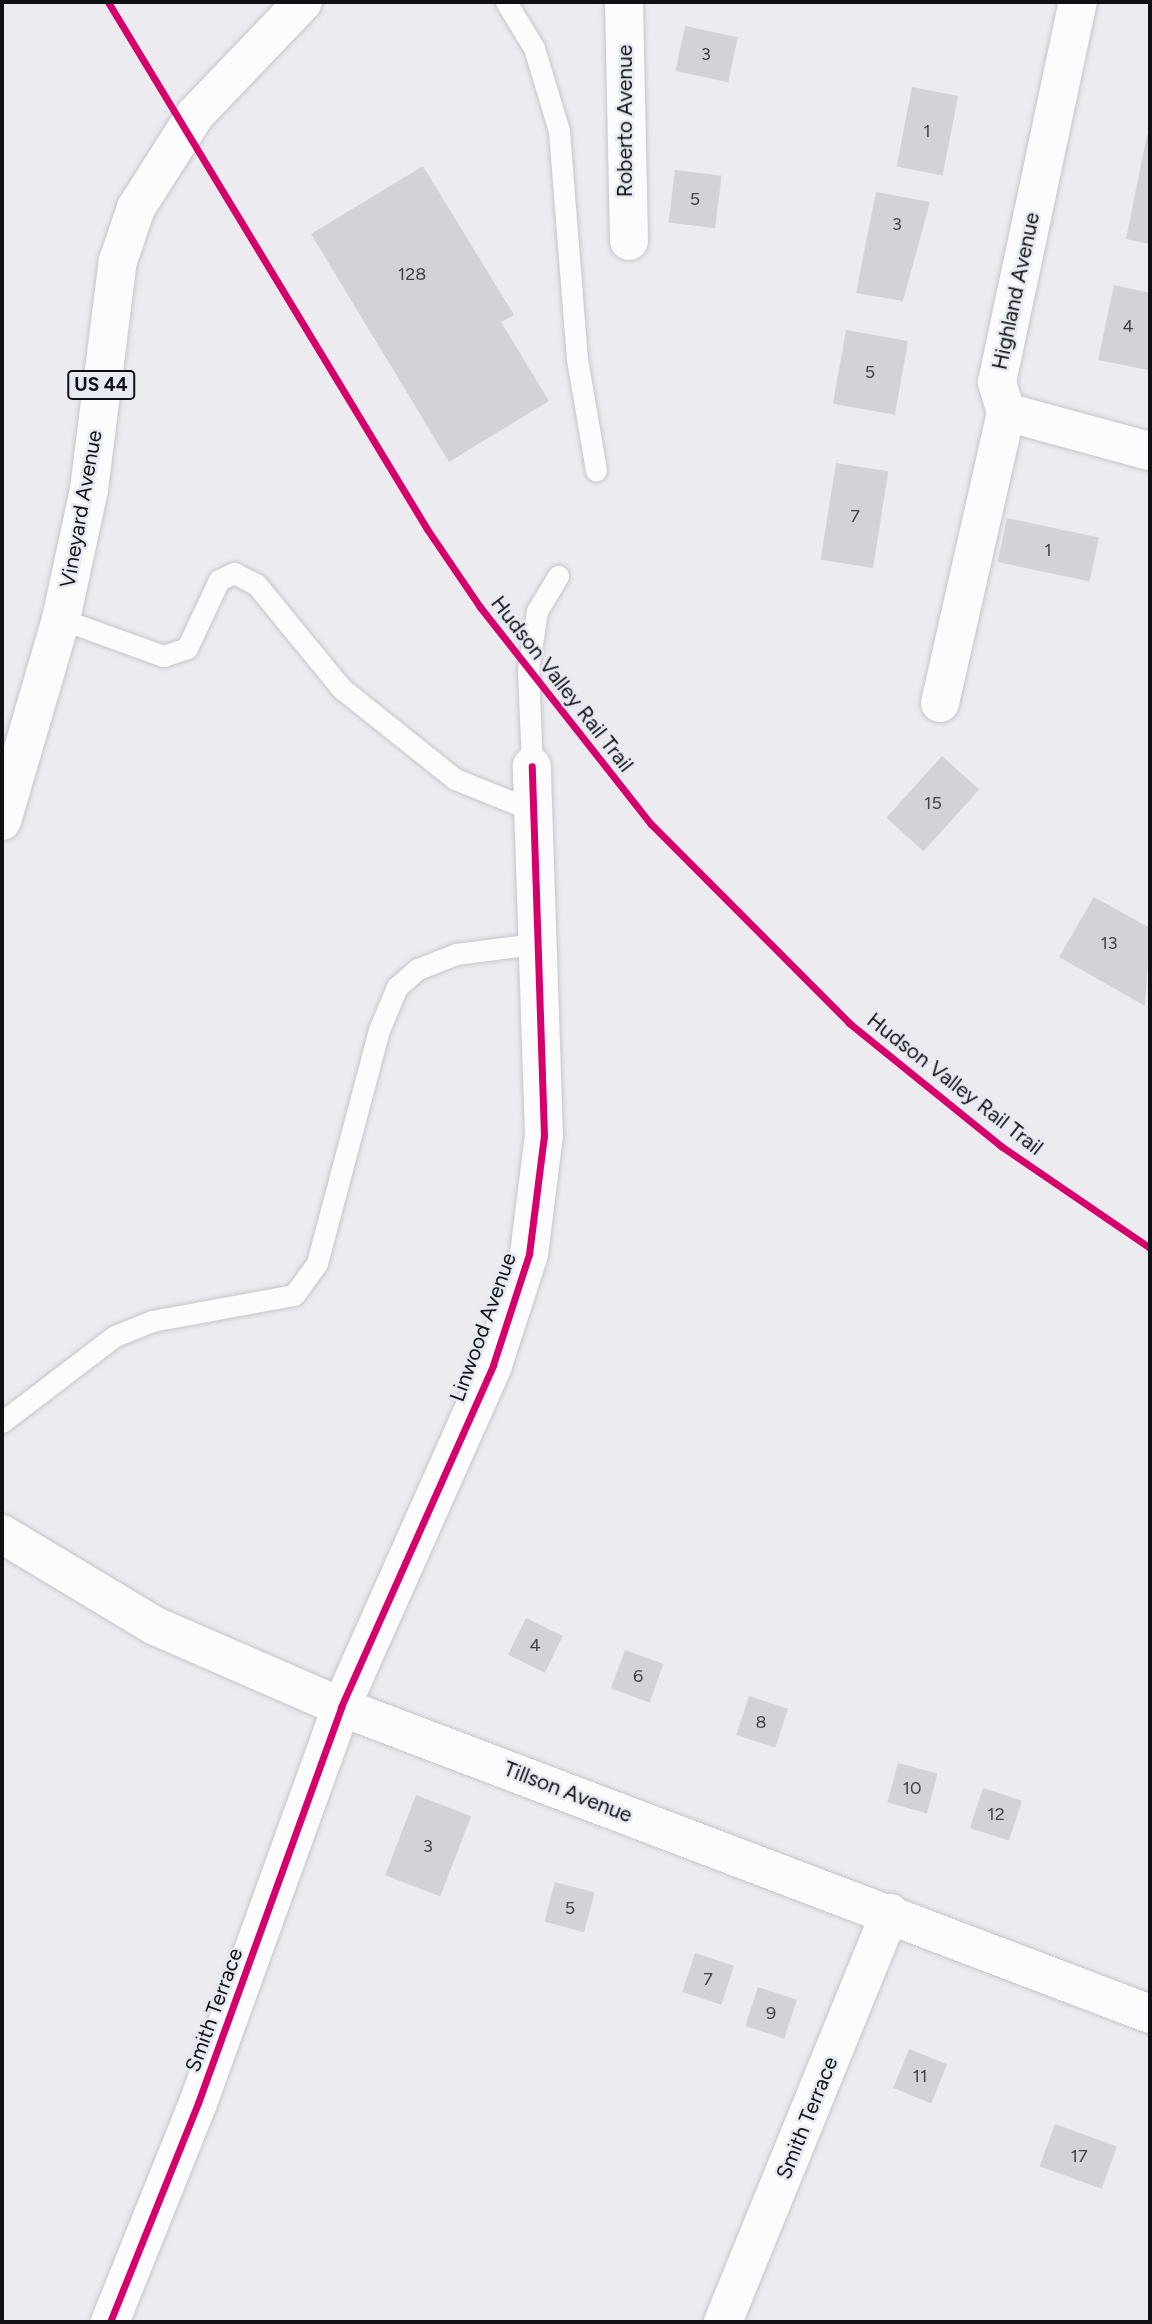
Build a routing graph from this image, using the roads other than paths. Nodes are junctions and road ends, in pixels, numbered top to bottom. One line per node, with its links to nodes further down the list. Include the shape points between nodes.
1 (303, 2): 10 (street, Vineyard Avenue / US 44, via 195,115 136,208 118,261 89,489)
2 (506, 2): 8 (lane, via 534,48 559,131 577,359)
3 (624, 2): 5 (street, Roberto Avenue)
4 (1077, 2): 6 (street, Highland Avenue, via 997,382)
5 (629, 241)
6 (1006, 412): 7 (street); 11 (street, Highland Avenue)
7 (1150, 451)
8 (596, 470)
9 (558, 576): 12 (lane, Linwood Avenue, via 537,611 528,670)
10 (61, 619): 13 (lane, via 163,656 187,648 219,580 234,573 256,583 341,688 455,779); 14 (street, Vineyard Avenue / US 44)
11 (940, 703)
12 (532, 766): 13 (street, Linwood Avenue)
13 (533, 810): 15 (street, Linwood Avenue)
14 (2, 821)
15 (542, 943): 16 (lane, via 456,954 418,969 397,987 379,1030 317,1263 294,1295 152,1321 115,1336); 18 (street, Linwood Avenue, via 544,1136 529,1254 493,1364)
16 (2, 1422)
17 (2, 1534): 18 (street, Tillson Avenue, via 155,1626)
18 (341, 1707): 19 (street, Tillson Avenue); 21 (street, Smith Terrace, via 198,2103)
19 (890, 1913): 20 (street, Tillson Avenue); 22 (street, Smith Terrace)
20 (1150, 2014)
21 (110, 2322)
22 (723, 2322)

